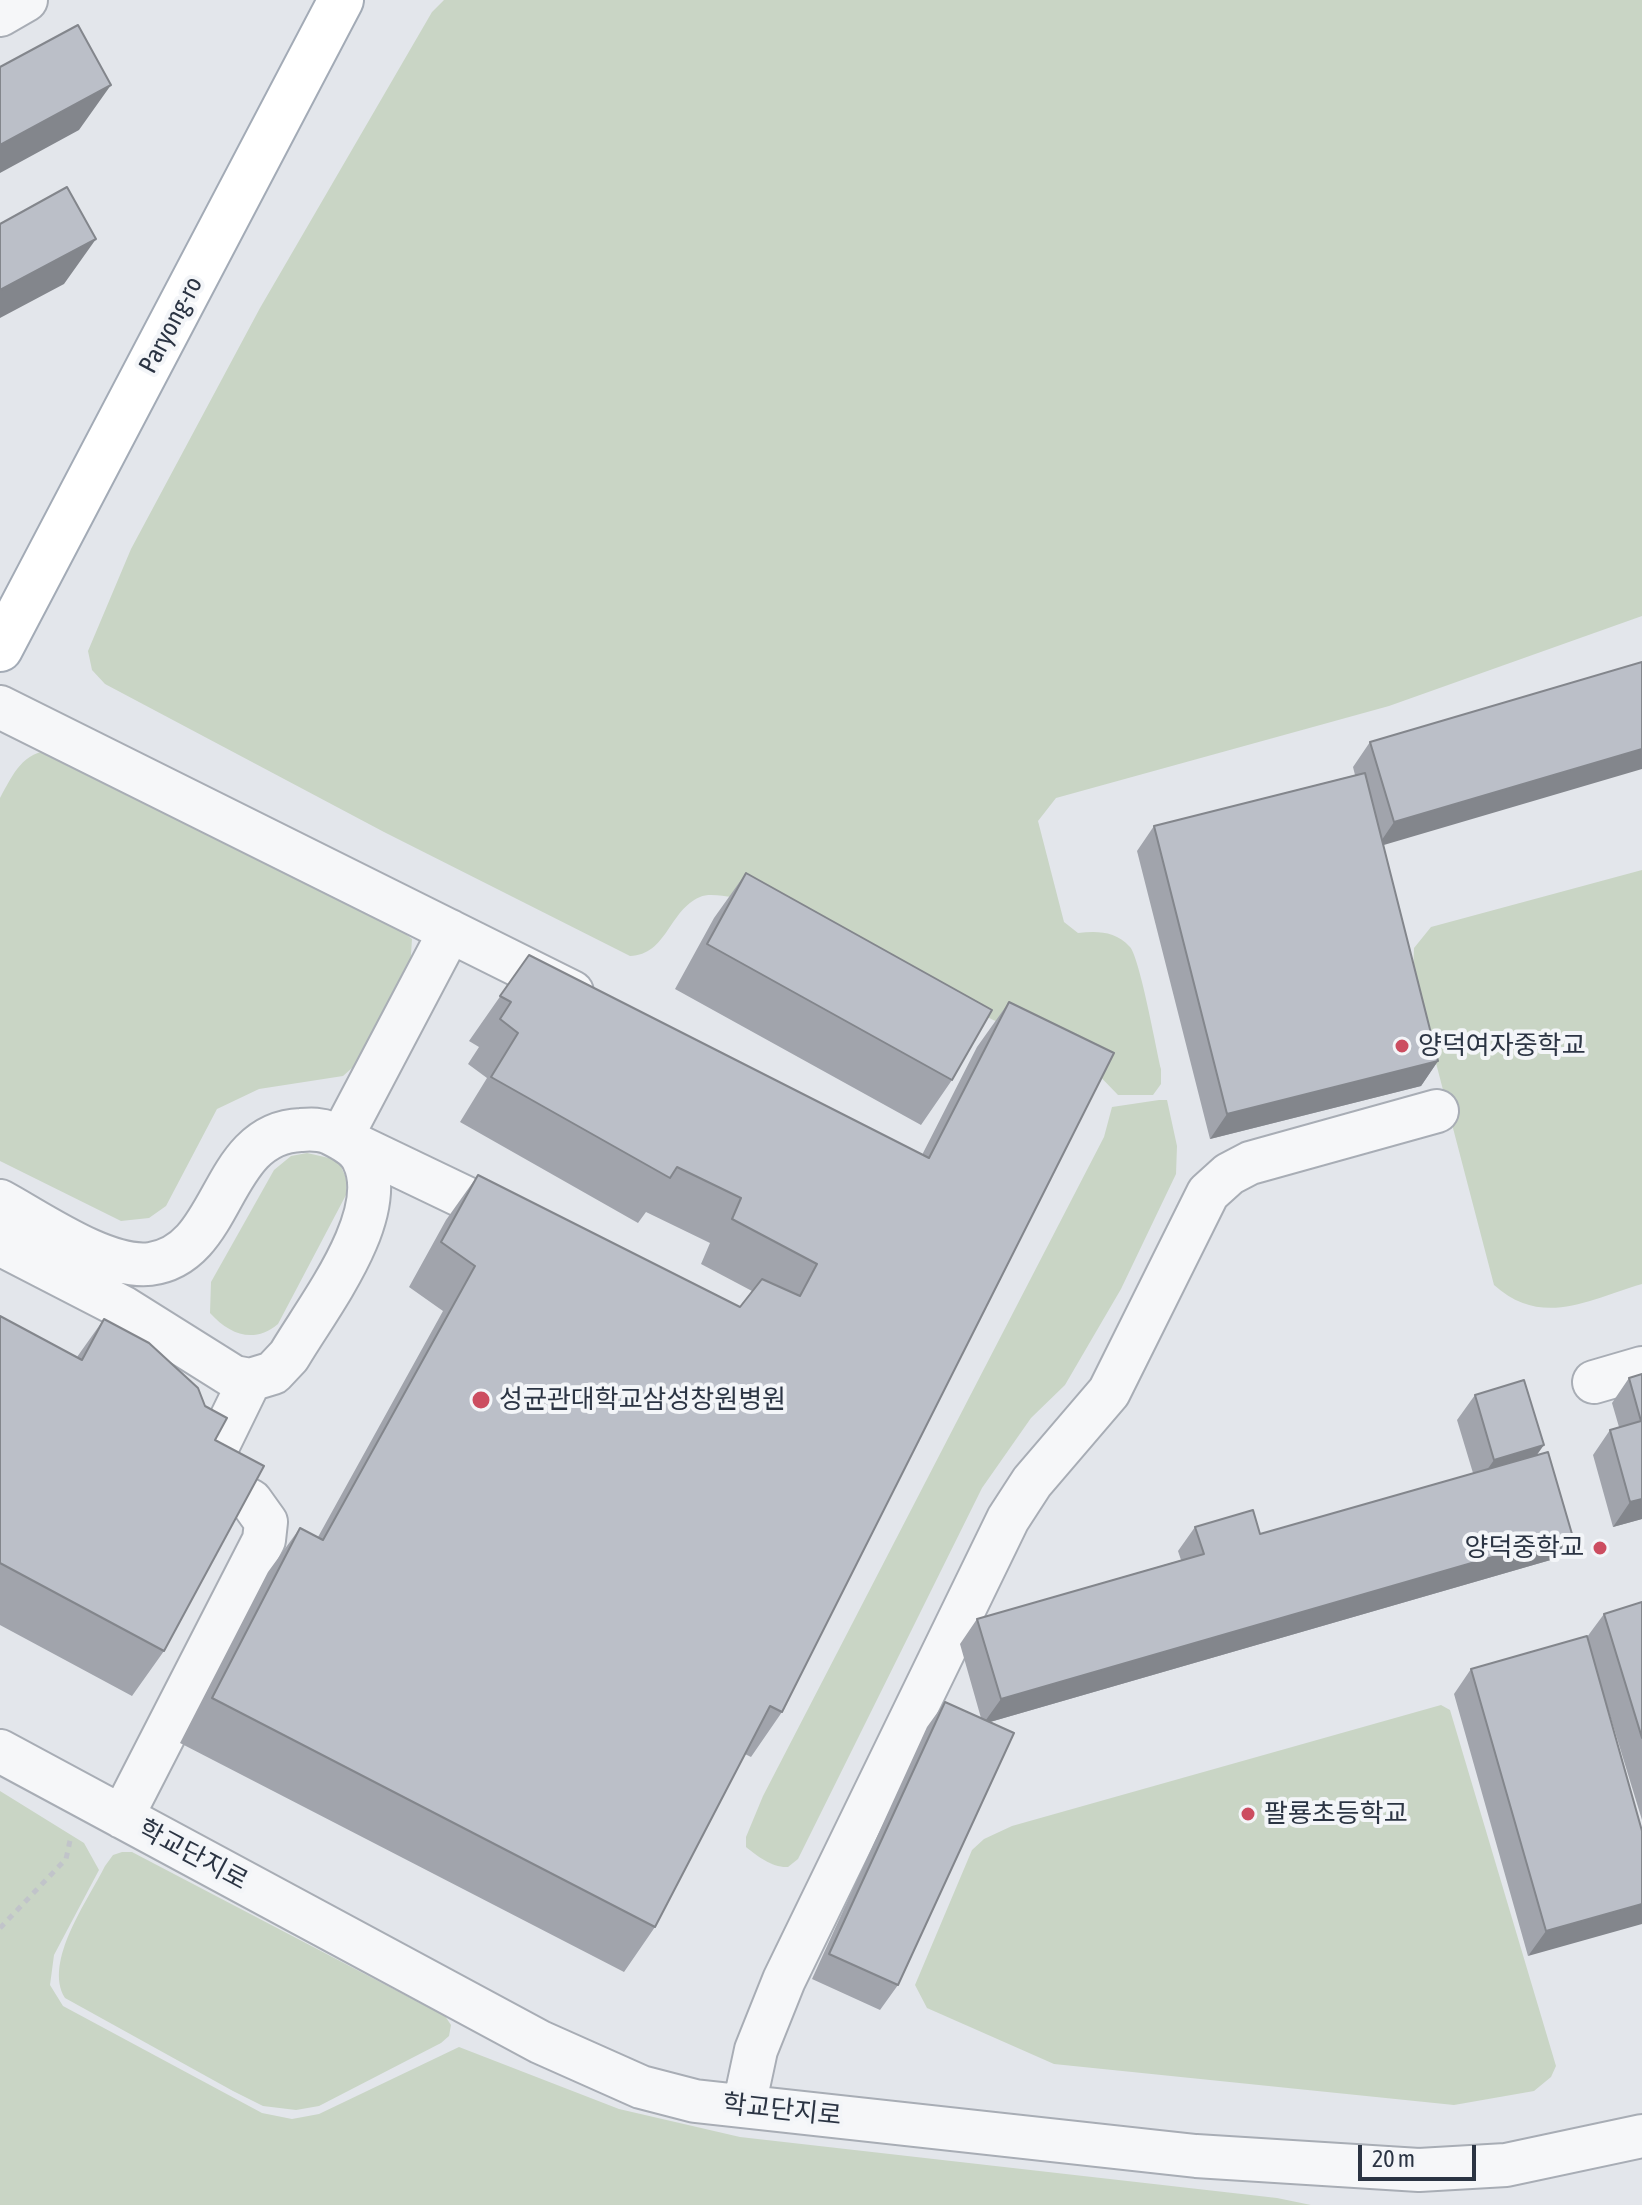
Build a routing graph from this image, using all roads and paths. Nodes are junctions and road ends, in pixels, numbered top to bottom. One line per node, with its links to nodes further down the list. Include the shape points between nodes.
1 (26, 0): 3 (street)
2 (341, 0): 4 (main road, Paryong-ro)
3 (0, 15)
4 (0, 649)
5 (0, 707): 6 (street)
6 (450, 931): 7 (street); 9 (street)
7 (606, 1009)
8 (1437, 1111): 22 (street, via 1250,1163 1208,1193 1109,1392 1032,1482 1008,1519 784,1980 756,2050)
9 (343, 1139): 10 (street); 11 (street, via 320,1129 290,1130 262,1140 244,1158 197,1237 182,1253 151,1264 127,1263 95,1252); 12 (street, via 362,1156 370,1178)
10 (473, 1200): 12 (street, via 424,1190 397,1197); 13 (street)
11 (0, 1201)
12 (361, 1234): 16 (street, via 289,1356 273,1373)
13 (548, 1239)
14 (0, 1244): 16 (street, via 124,1308 217,1369)
15 (1642, 1368): 17 (street)
16 (250, 1380): 20 (street, via 207,1468 214,1481 251,1501 266,1522 264,1540)
17 (1594, 1382)
18 (0, 1751): 19 (street, 학교단지로)
19 (79, 1794): 20 (street, 학교단지로); 21 (path, via 66,1859)
20 (122, 1817): 22 (street, 학교단지로, via 596,2069 695,2101)
21 (0, 1928)
22 (744, 2106): 23 (street, 학교단지로, via 1196,2156 1419,2170 1506,2165)
23 (1642, 2136)

